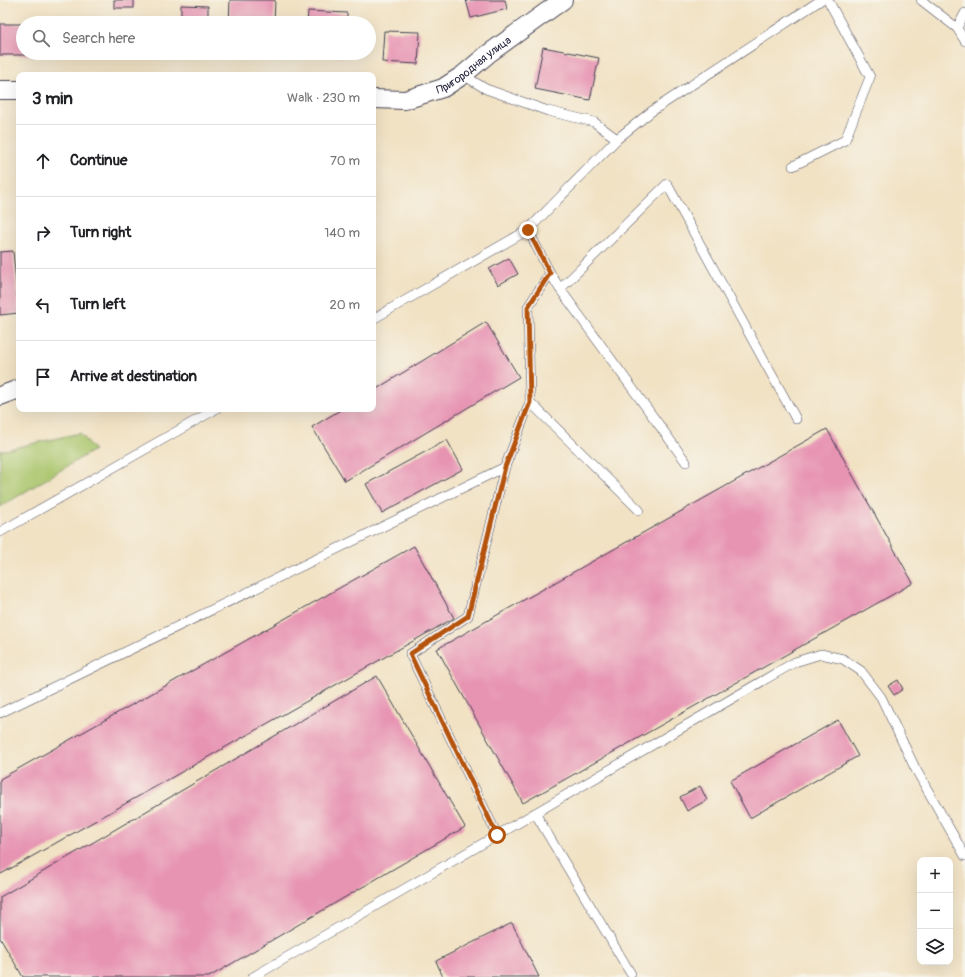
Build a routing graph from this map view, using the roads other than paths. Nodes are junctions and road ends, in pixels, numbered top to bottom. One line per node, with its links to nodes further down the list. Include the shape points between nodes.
1 (563, 0): 8 (street, Пригородная улица)
2 (821, 0): 12 (lane, via 652,111)
3 (828, 0): 13 (lane, via 870,77 845,140)
4 (921, 0): 6 (lane)
5 (965, 13): 6 (lane)
6 (957, 28): 7 (lane)
7 (965, 41)
8 (463, 75): 11 (street, Пригородная улица, via 443,88 405,100); 12 (lane, via 486,89 548,111 594,122)
9 (0, 90): 10 (street)
10 (16, 90)
11 (376, 99)
12 (617, 140): 14 (lane)
13 (793, 166)
14 (528, 230): 15 (lane); 17 (lane)
15 (550, 273): 16 (lane); 20 (lane, via 528,307)
16 (560, 289): 22 (lane, via 667,184); 23 (lane)
17 (376, 317)
18 (16, 391): 19 (street)
19 (0, 396)
20 (530, 402): 24 (lane); 25 (lane)
21 (211, 412): 26 (lane)
22 (796, 419)
23 (686, 462)
24 (505, 467): 27 (lane); 29 (lane, via 468,616 410,654)
25 (639, 510)
26 (0, 532)
27 (0, 713)
28 (535, 813): 29 (lane); 30 (lane, via 795,662 821,654 843,659 861,671 881,697 915,768); 31 (lane)
29 (497, 835): 32 (lane)
30 (965, 856)
31 (630, 974)
32 (254, 977)

